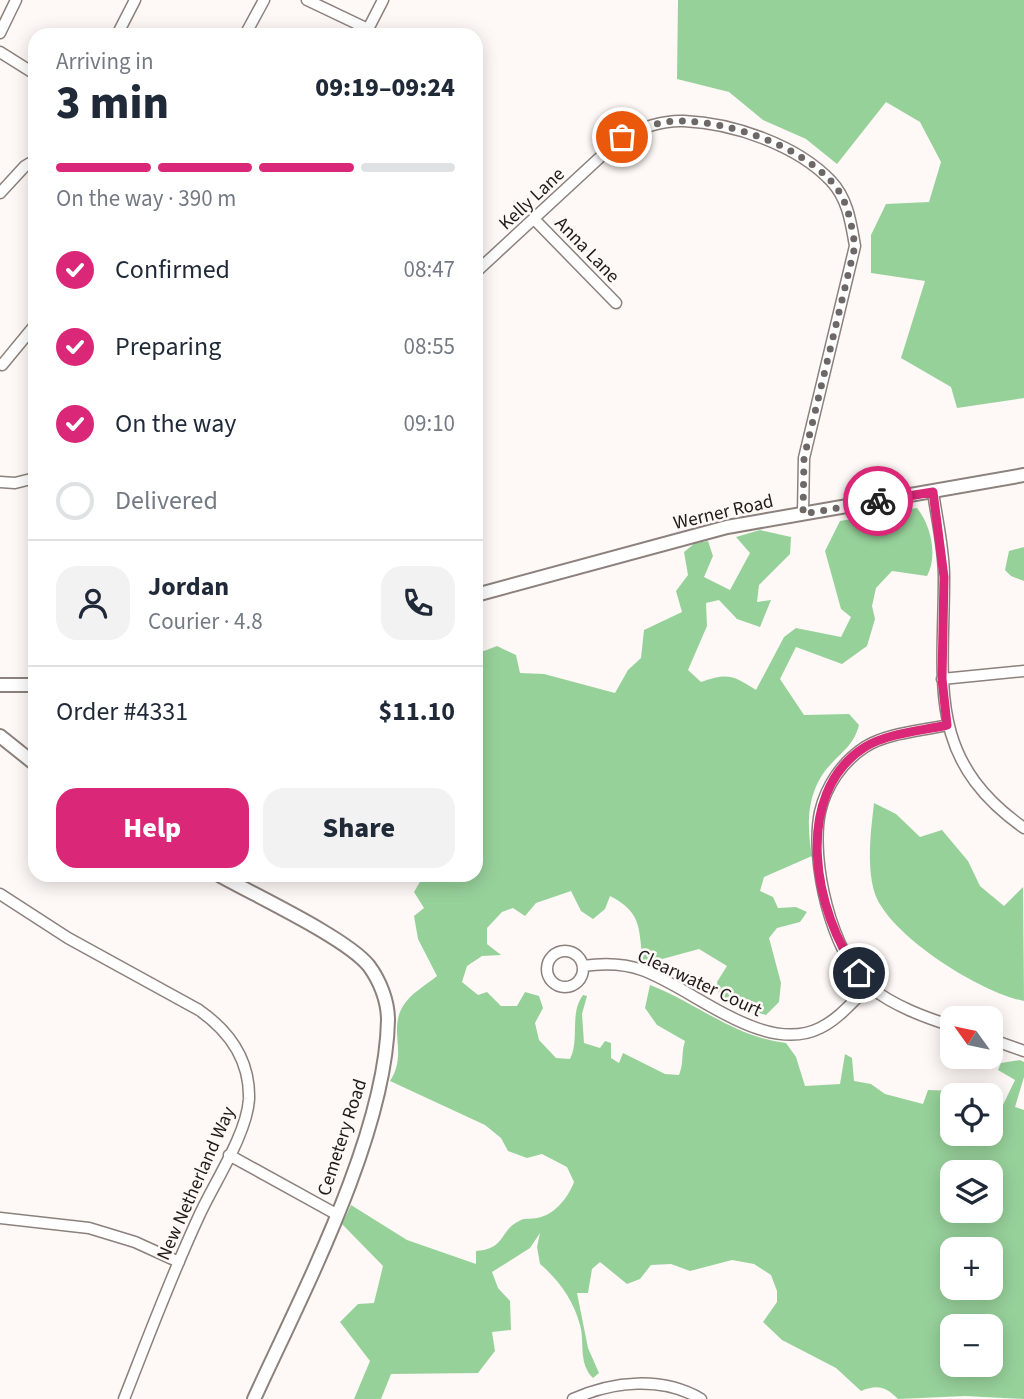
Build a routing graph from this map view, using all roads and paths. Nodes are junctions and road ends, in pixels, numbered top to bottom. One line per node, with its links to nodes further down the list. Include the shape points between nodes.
1 (16, 0): 10 (street)
2 (135, 0): 6 (street)
3 (264, 0): 7 (street)
4 (307, 0): 8 (street)
5 (383, 0): 9 (street)
6 (121, 28)
7 (249, 28)
8 (359, 28)
9 (368, 28)
10 (0, 33)
11 (0, 52): 12 (street)
12 (28, 70)
13 (28, 166): 14 (street)
14 (0, 193)
15 (534, 219): 16 (street, Kelly Lane); 17 (street, Anna Lane); 24 (street, Kelly Lane, via 622,137 683,121 772,143 808,162 832,183 850,213 855,246 804,458)
16 (483, 266)
17 (615, 303)
18 (28, 334): 19 (street)
19 (2, 365)
20 (1024, 475): 23 (street, Werner Road)
21 (28, 480): 22 (street)
22 (0, 482)
23 (933, 492): 24 (street, Werner Road); 27 (street, via 944,577)
24 (803, 514): 25 (street, Werner Road, via 727,527)
25 (483, 589)
26 (1024, 671): 27 (street)
27 (942, 679): 30 (street)
28 (0, 685): 29 (street)
29 (28, 685)
30 (947, 725): 33 (street, via 970,776); 37 (street, via 877,740 863,748 829,786 820,811 817,840 822,886 835,930)
31 (0, 736): 32 (street)
32 (28, 758)
33 (1024, 828)
34 (232, 882): 42 (street, Cemetery Road, via 342,943 368,965 384,992 388,1018 377,1098)
35 (0, 894): 41 (street, New Netherland Way, via 68,938 199,1010 233,1041 249,1089 247,1111)
36 (583, 966): 37 (street, Clearwater Court, via 611,964 643,970 751,1027 796,1036 821,1028)
37 (869, 986): 38 (street, via 906,1009)
38 (940, 1022)
39 (1003, 1044): 40 (street)
40 (1024, 1051)
41 (229, 1156): 42 (street); 44 (street, New Netherland Way)
42 (336, 1214): 46 (street, Cemetery Road)
43 (0, 1218): 44 (street, via 89,1228)
44 (179, 1262): 45 (street, New Netherland Way)
45 (124, 1399)
46 (254, 1399)
47 (573, 1399): 48 (street, via 621,1383 659,1385)
48 (701, 1399)

